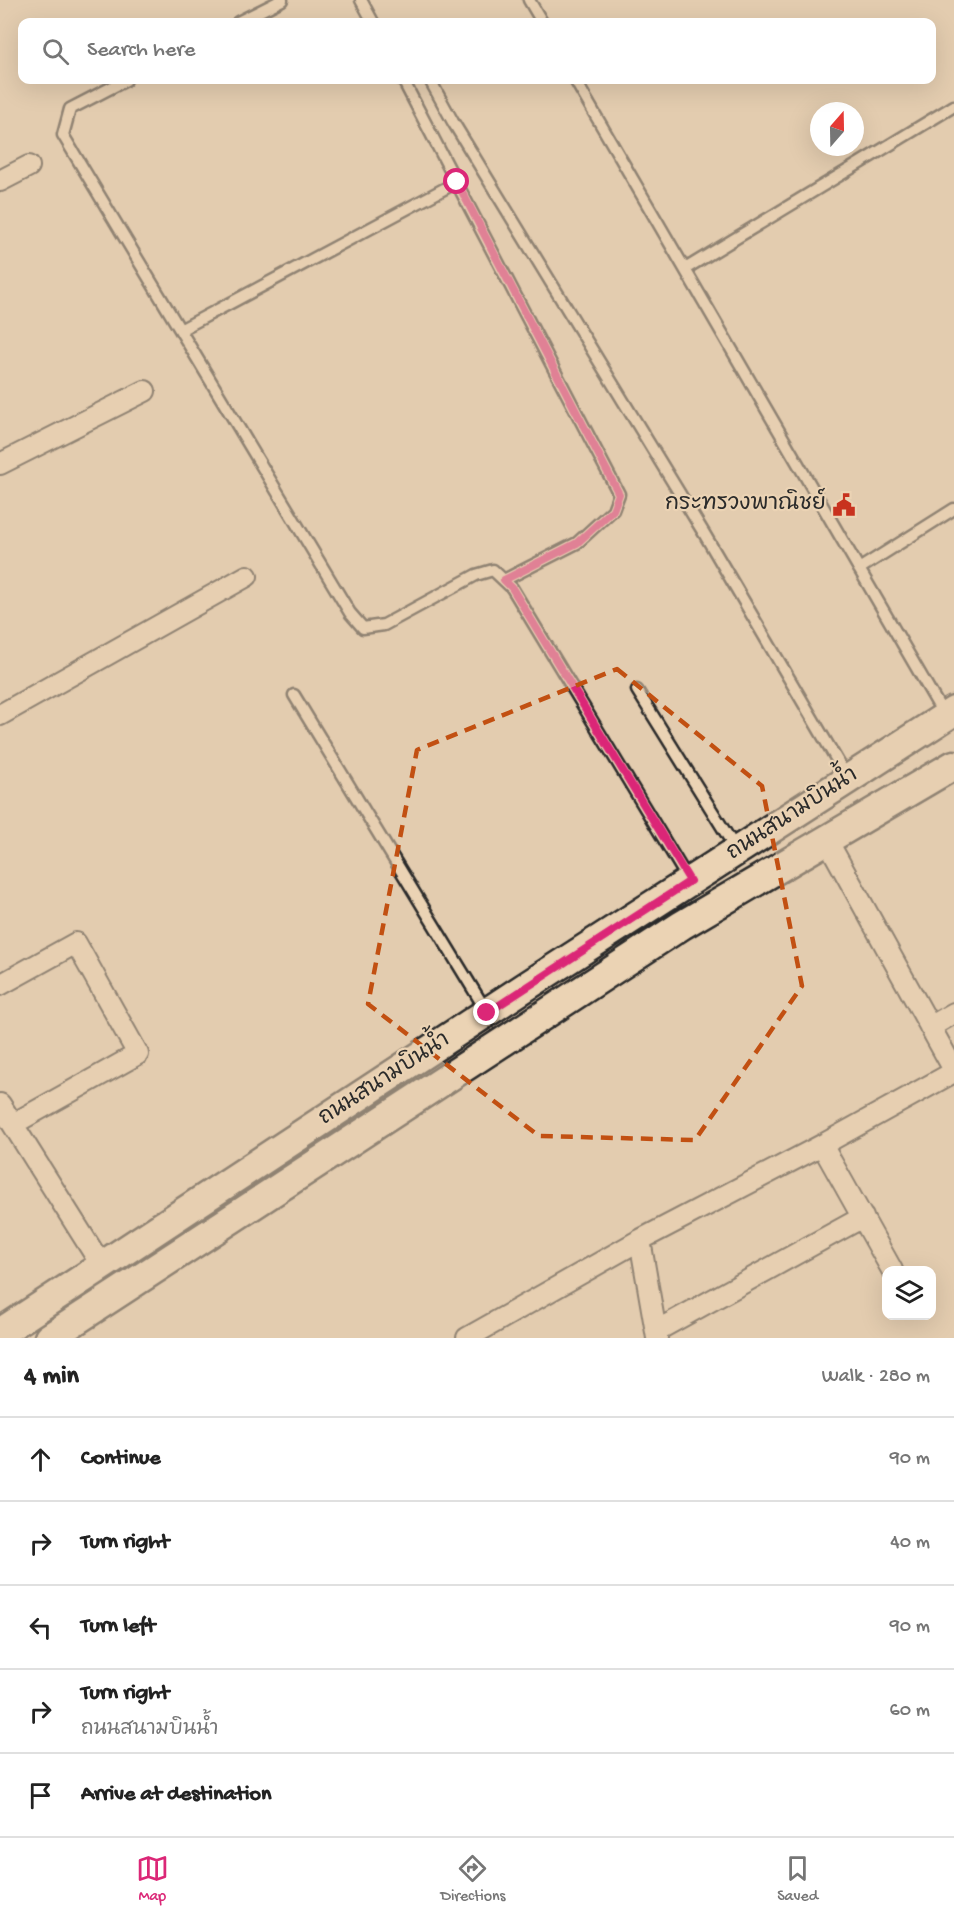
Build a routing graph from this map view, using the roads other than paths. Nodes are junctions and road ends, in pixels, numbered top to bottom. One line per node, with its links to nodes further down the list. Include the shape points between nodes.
1 (282, 0): 4 (lane)
2 (361, 0): 5 (lane)
3 (529, 0): 6 (lane)
4 (246, 18)
5 (371, 18)
6 (540, 18)
7 (118, 84): 16 (lane, via 70,109 63,135)
8 (405, 84): 14 (lane)
9 (432, 84): 28 (lane)
10 (577, 84): 15 (lane)
11 (954, 106): 15 (lane)
12 (29, 166): 13 (street)
13 (0, 181)
14 (457, 182): 16 (lane); 22 (lane, via 619,494 613,510 577,543)
15 (685, 269): 20 (lane)
16 (180, 330): 22 (lane, via 350,613 363,628 384,625 476,575 493,570)
17 (145, 391): 18 (street)
18 (0, 464)
19 (954, 509): 20 (lane)
20 (859, 569): 25 (lane)
21 (247, 576): 26 (street)
22 (504, 580): 31 (lane)
23 (637, 690): 30 (lane)
24 (294, 695): 33 (lane)
25 (950, 714): 28 (main road, ถนนสนามบินน้ำ)
26 (0, 715)
27 (954, 765): 29 (main road, ถนนสนามบินน้ำ)
28 (848, 779): 30 (main road, ถนนสนามบินน้ำ)
29 (827, 840): 35 (street); 46 (main road, ถนนสนามบินน้ำ, via 682,926)
30 (737, 851): 31 (main road, ถนนสนามบินน้ำ)
31 (690, 881): 33 (main road, ถนนสนามบินน้ำ)
32 (0, 986): 38 (street, via 76,943 138,1054)
33 (487, 1013): 42 (main road, ถนนสนามบินน้ำ)
34 (954, 1013): 35 (street)
35 (930, 1027): 36 (street)
36 (954, 1071): 39 (street)
37 (0, 1104): 38 (street)
38 (13, 1124): 42 (street)
39 (822, 1145): 40 (street); 41 (street)
40 (863, 1217): 43 (street); 45 (street)
41 (640, 1240): 45 (street); 47 (street)
42 (102, 1266): 44 (main road, ถนนสนามบินน้ำ)
43 (890, 1266)
44 (0, 1333)
45 (657, 1334)
46 (49, 1338)
47 (467, 1338)

